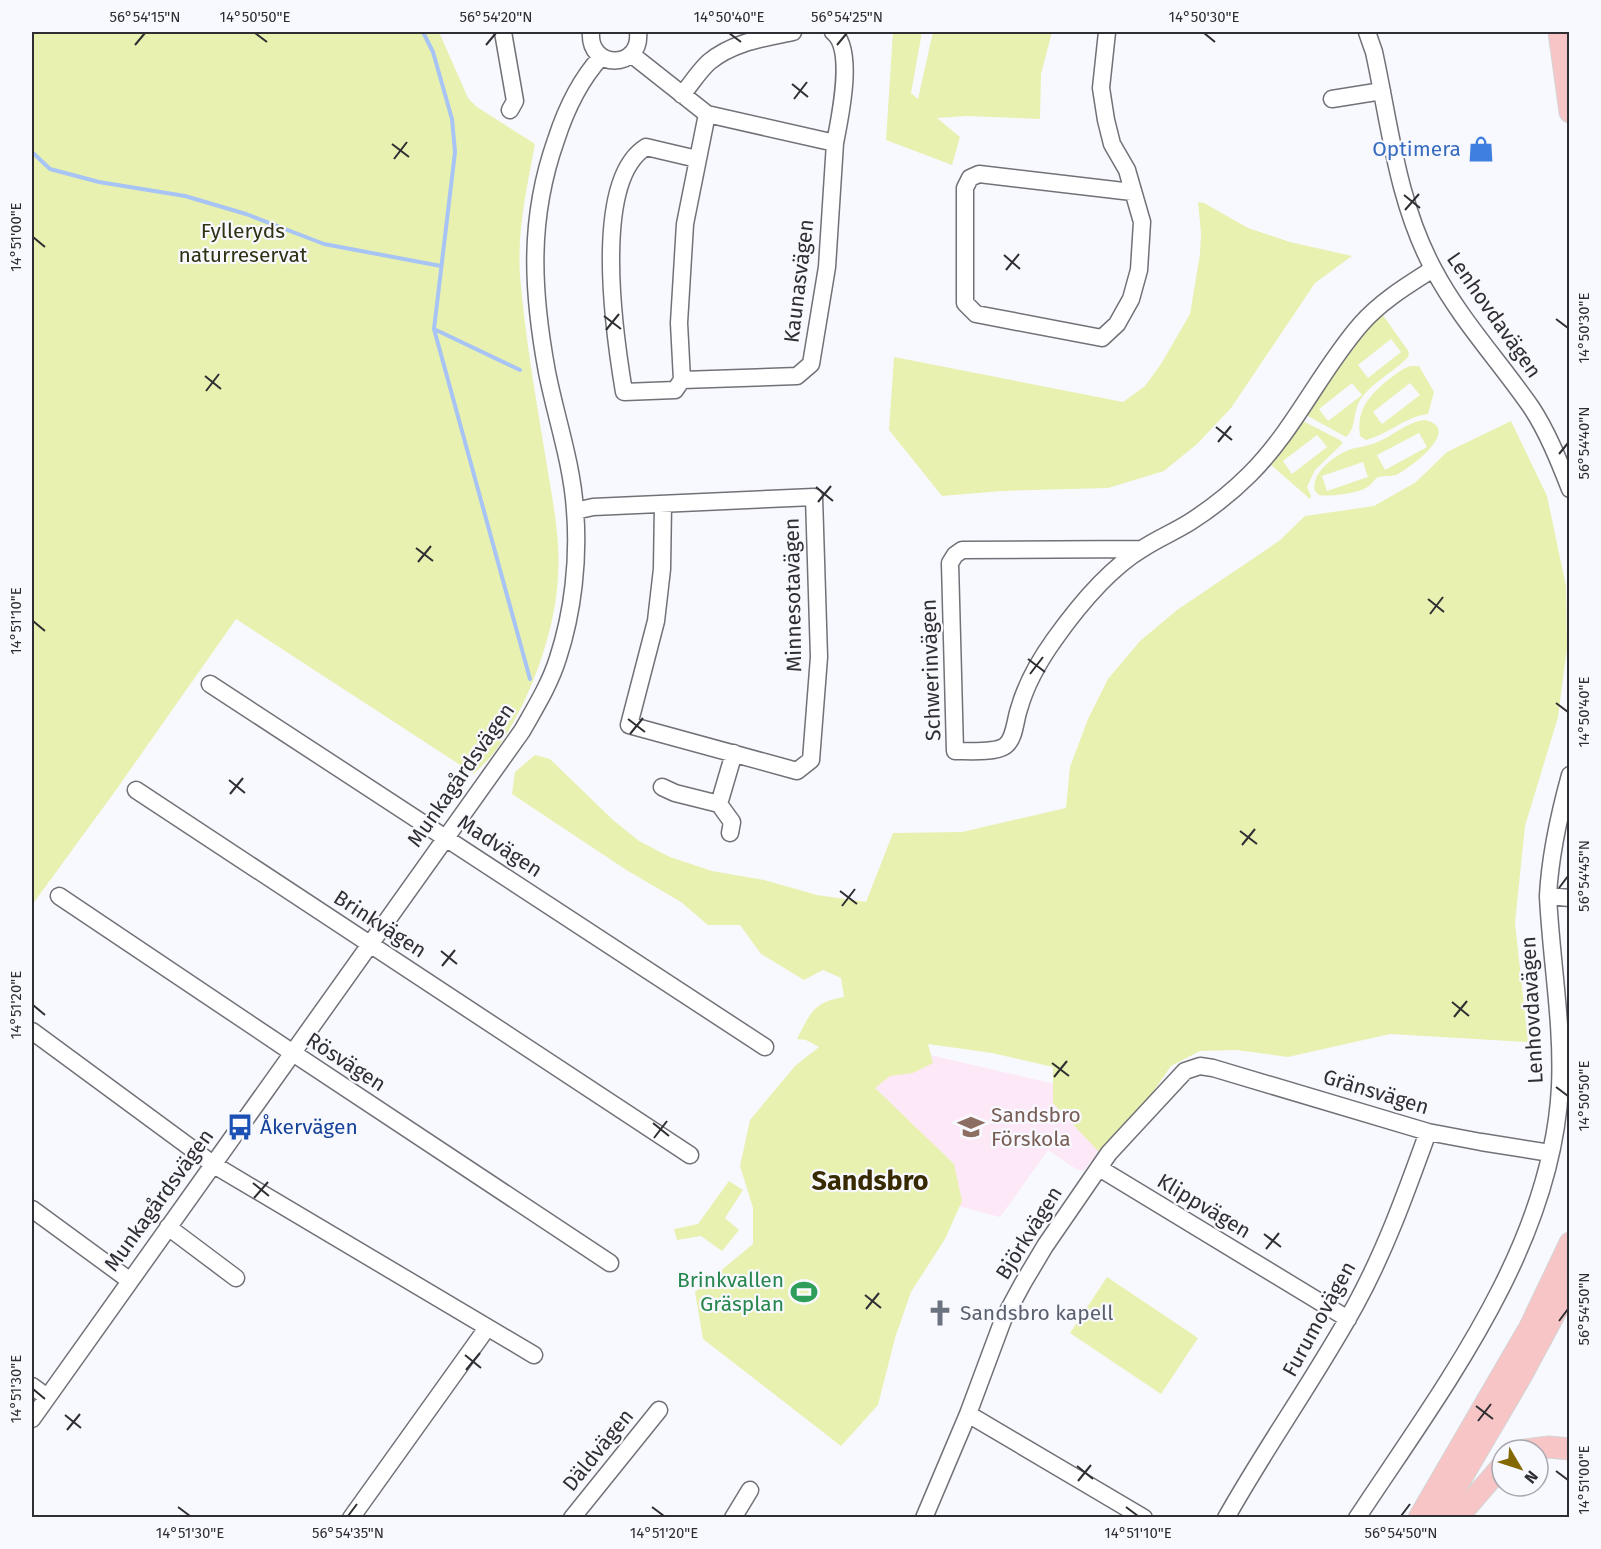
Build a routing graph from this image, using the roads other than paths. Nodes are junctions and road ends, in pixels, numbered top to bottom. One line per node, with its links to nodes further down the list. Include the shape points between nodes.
1 (503, 32): 14 (street, via 515,101)
2 (591, 32): 10 (street, via 592,46)
3 (638, 32): 9 (street, via 639,41)
4 (793, 32): 12 (street, via 743,43 723,52 708,63)
5 (833, 32): 17 (street, Kaunasvägen, via 842,41 845,59)
6 (1107, 32): 19 (street, via 1101,88 1112,144 1127,170)
7 (1366, 32): 11 (street, Lenhovdavägen)
8 (1559, 32): 15 (main road)
9 (631, 54): 10 (street, via 614,61); 12 (street)
10 (601, 57): 24 (street, Munkagårdsvägen, via 582,82 560,126 548,162 535,235 537,310)
11 (1382, 91): 13 (street); 20 (street, Lenhovdavägen, via 1402,191)
12 (682, 95): 16 (street)
13 (1332, 99)
14 (510, 110)
15 (1569, 112)
16 (707, 114): 17 (street); 18 (street)
17 (835, 143): 21 (street, Kaunasvägen, via 827,267 811,364 796,376)
18 (697, 159): 21 (street, via 681,270); 21 (street, Kaunasvägen, via 646,147 637,153 620,188 612,235 611,300 624,392 675,390)
19 (1132, 192): 19 (street, via 1142,222 1140,270 1117,324 1102,338 976,314 965,303 965,188 970,178 979,174)
20 (1433, 269): 22 (street, Lenhovdavägen, via 1531,408); 25 (street, Schwerinvägen, via 1385,302 1360,325 1299,414 1251,474 1205,512)
21 (682, 380)
22 (1569, 489)
23 (663, 504): 24 (street, Minnesotavägen, via 593,507); 27 (street, Minnesotavägen, via 656,621 629,725); 27 (street, Minnesotavägen, via 814,497 819,657 811,760 797,771)
24 (575, 512): 33 (street, Munkagårdsvägen, via 569,619 557,660 522,731)
25 (1141, 549): 25 (street, Schwerinvägen, via 962,550 955,555 950,562 955,751 1000,749 1008,743 1026,688 1049,647 1092,594)
26 (210, 684): 33 (street, Madvägen)
27 (734, 753): 31 (street)
28 (1569, 775): 35 (street, Lenhovdavägen, via 1553,848)
29 (662, 787): 31 (street)
30 (136, 790): 37 (street, Brinkvägen)
31 (719, 804): 32 (street, via 732,822)
32 (730, 833)
33 (445, 837): 37 (street, Munkagårdsvägen); 39 (street, Madvägen)
34 (59, 896): 40 (street, Rösvägen)
35 (1548, 896): 36 (street); 43 (street, Lenhovdavägen, via 1560,1050 1558,1106)
36 (1569, 898)
37 (370, 945): 40 (street, Munkagårdsvägen); 44 (street, Brinkvägen)
38 (32, 1031): 45 (street)
39 (765, 1047)
40 (293, 1053): 45 (street, Munkagårdsvägen); 50 (street, Rösvägen)
41 (1191, 1068): 42 (street, Gränsvägen, via 1227,1071); 46 (street, Björkvägen)
42 (1428, 1132): 43 (street, Gränsvägen); 54 (street, Furumovägen, via 1378,1259)
43 (1550, 1153): 72 (street, Lenhovdavägen, via 1531,1218 1498,1294)
44 (690, 1155)
45 (214, 1165): 48 (street, Munkagårdsvägen); 55 (street)
46 (1099, 1168): 54 (street, Klippvägen); 60 (street, Björkvägen, via 1040,1255 1003,1320)
47 (32, 1209): 52 (street)
48 (168, 1227): 51 (street); 52 (street, Munkagårdsvägen)
49 (1569, 1244): 73 (main road, via 1524,1336)
50 (610, 1263)
51 (236, 1278)
52 (129, 1280): 58 (street, Munkagårdsvägen)
53 (1569, 1285): 74 (main road)
54 (1348, 1319): 71 (street, Furumovägen)
55 (487, 1328): 56 (street); 66 (street)
56 (534, 1355)
57 (32, 1386): 58 (street)
58 (47, 1397): 61 (street, Munkagårdsvägen)
59 (659, 1410): 67 (street, Däldvägen)
60 (968, 1414): 69 (street, Björkvägen); 70 (street)
61 (32, 1419)
62 (1550, 1447): 63 (main road)
63 (1569, 1449)
64 (1490, 1480): 75 (main road)
65 (750, 1490): 68 (street)
66 (351, 1518)
67 (572, 1518)
68 (734, 1518)
69 (924, 1518)
70 (1144, 1518)
71 (1226, 1518)
72 (1357, 1518)
73 (1419, 1518)
74 (1438, 1518)
75 (1457, 1518)

